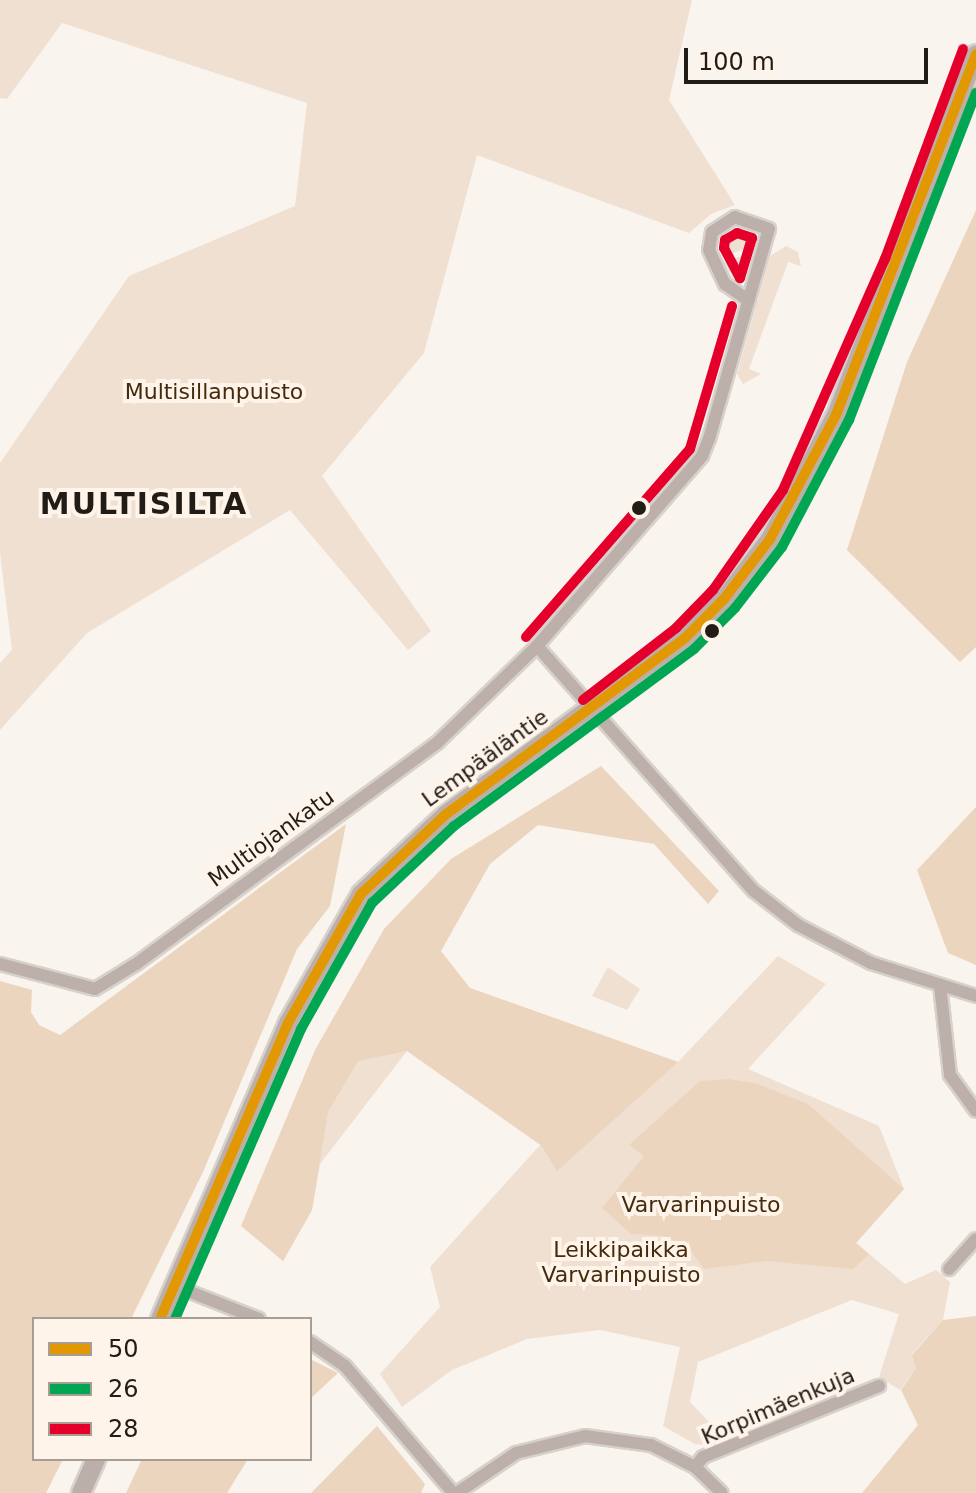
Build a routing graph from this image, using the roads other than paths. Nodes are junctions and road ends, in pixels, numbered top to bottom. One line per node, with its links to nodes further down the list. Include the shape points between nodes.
1 (976, 54): 4 (main road, Lempääläntie, via 898,264 795,497 724,599 685,638)
2 (749, 301): 2 (street, Multiojankatu, via 769,229 735,217 712,232 709,250 725,284); 3 (street, Multiojankatu, via 702,456)
3 (537, 646): 4 (street); 5 (street, Multiojankatu, via 437,743 117,977 95,989)
4 (592, 711): 6 (street, via 754,891 783,915 871,963); 11 (main road, Lempääläntie, via 445,815 361,894 288,1023)
5 (0, 964)
6 (940, 985): 7 (street); 8 (street, via 950,1075)
7 (976, 996)
8 (976, 1111)
9 (976, 1239): 10 (street)
10 (949, 1269)
11 (175, 1286): 12 (main road, Lempääläntie); 13 (street)
12 (161, 1317)
13 (254, 1317)
14 (312, 1343): 19 (street, via 345,1366)
15 (879, 1386): 17 (street, Korpimäenkuja, via 703,1457)
16 (95, 1461): 18 (main road)
17 (695, 1467): 19 (street, via 636,1440 574,1437 516,1453); 20 (street)
18 (81, 1493)
19 (455, 1493)
20 (722, 1493)

